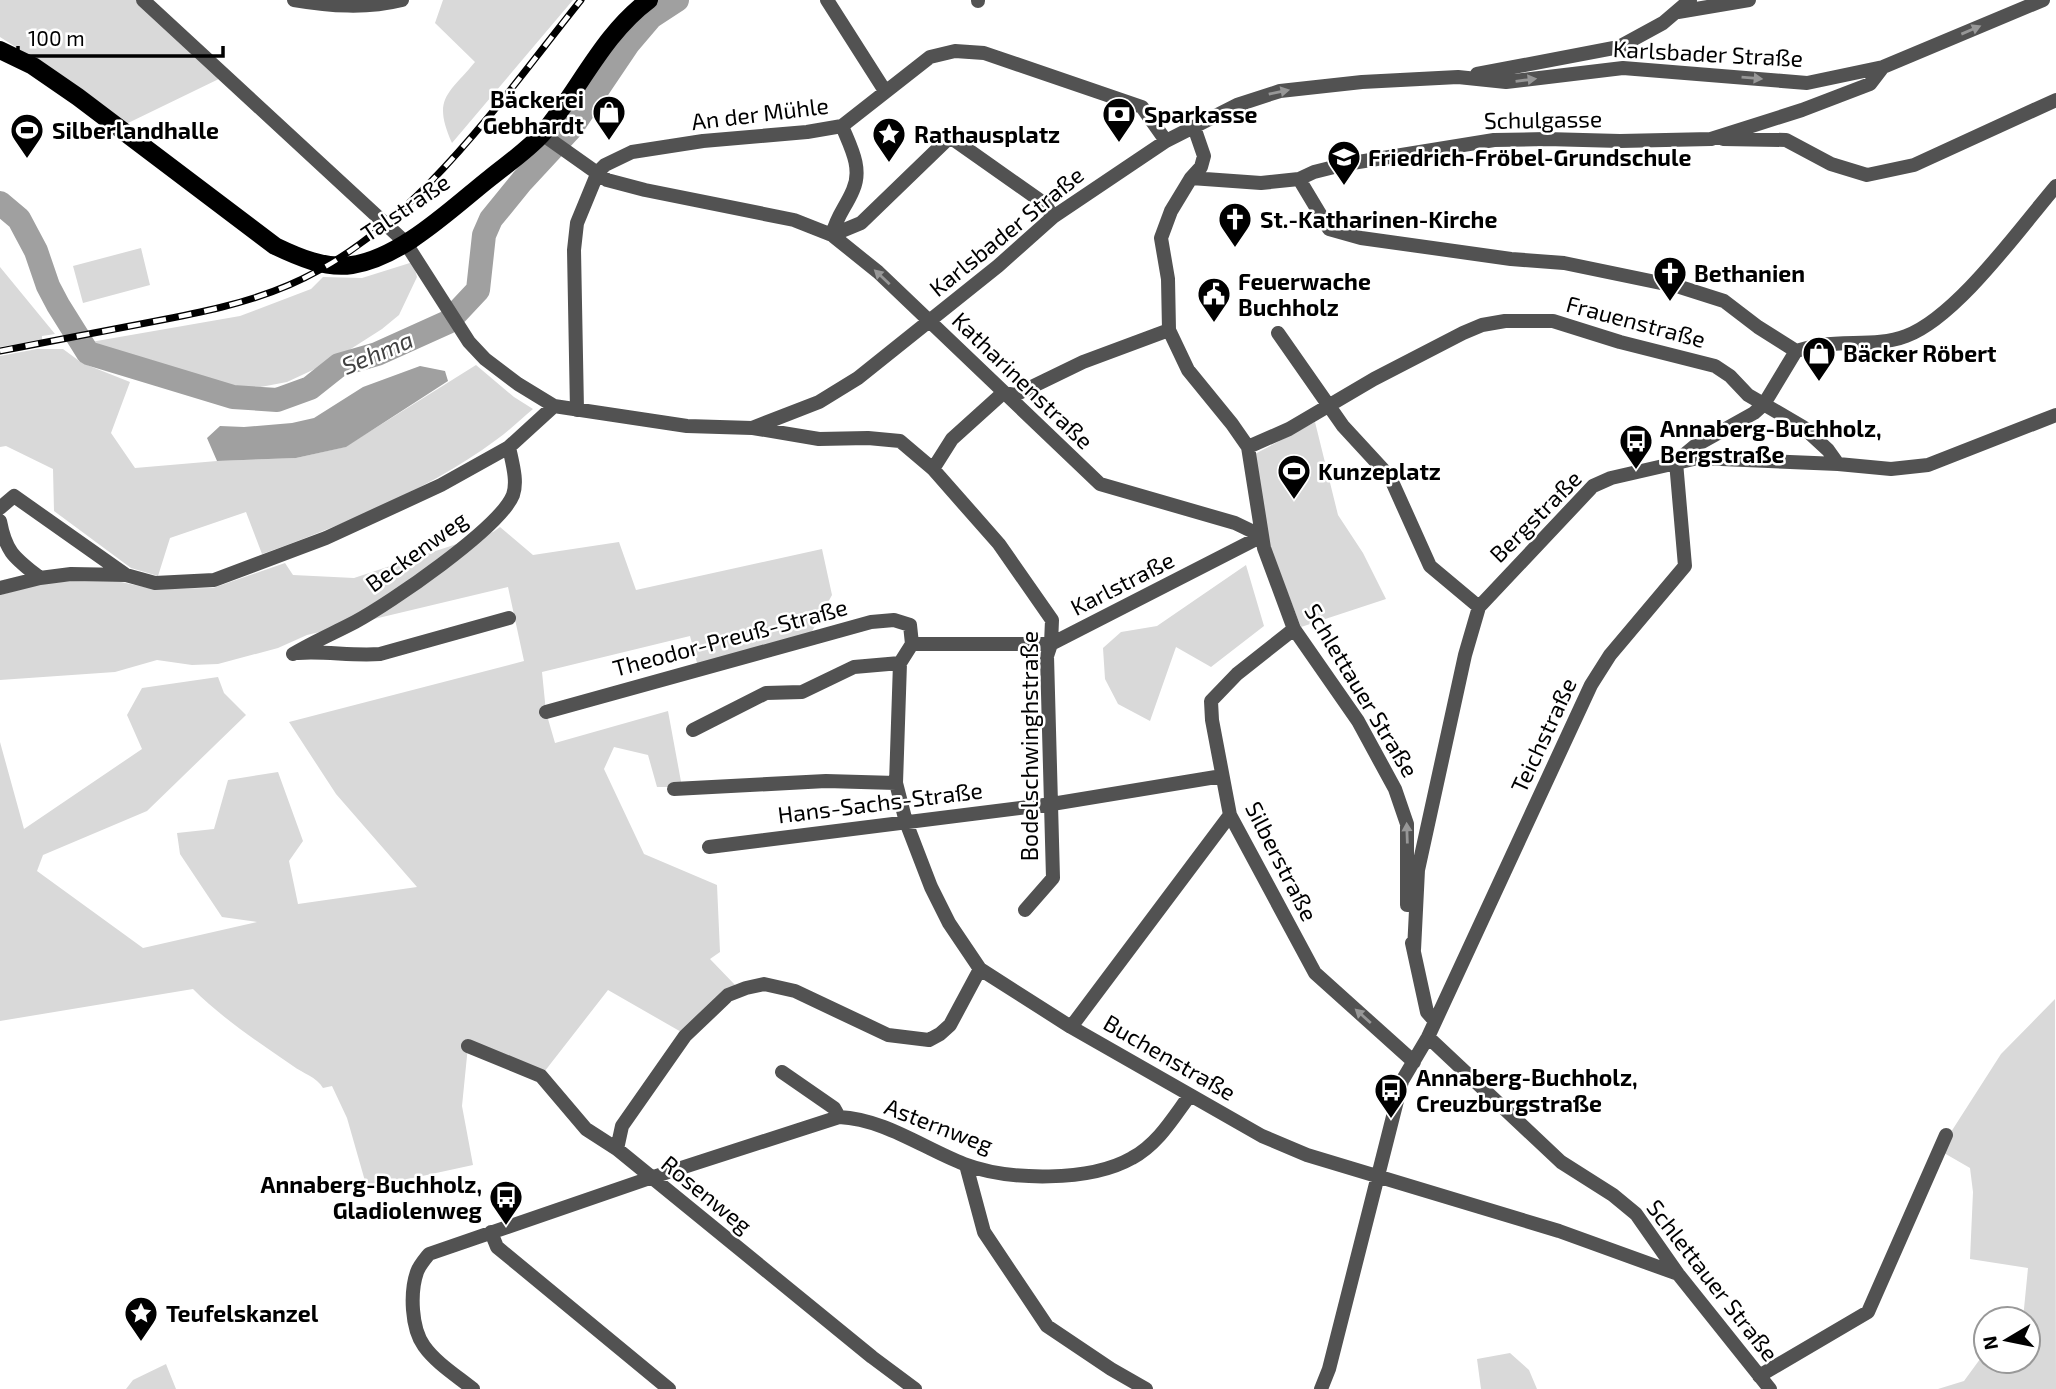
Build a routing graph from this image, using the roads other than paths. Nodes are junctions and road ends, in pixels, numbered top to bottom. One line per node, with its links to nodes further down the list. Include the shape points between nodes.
1 (143, 0): 26 (street, Karlsbader Straße)
2 (294, 0): 3 (street, via 346,6)
3 (402, 0)
4 (649, 0): 17 (main road, Talstraße, via 606,41)
5 (827, 0): 13 (street)
6 (1690, 0): 9 (street)
7 (1749, 0): 9 (street)
8 (2043, 0): 11 (street, Karlsbader Straße, one-way to 8)
9 (1678, 12): 12 (street, via 1619,47)
10 (0, 50): 26 (main road, Talstraße, via 78,97 293,255 348,266 369,262)
11 (1883, 67): 12 (street, Karlsbader Straße, one-way to 11, via 1506,82 1623,68 1807,83); 18 (street, Schulgasse, via 1870,83)
12 (1458, 78): 16 (street, Karlsbader Straße, one-way to 12, via 1280,90)
13 (885, 91): 15 (street, An der Mühle); 19 (street, An der Mühle, via 930,57 955,51 984,53 1142,107)
14 (2056, 100): 18 (street, via 1914,165 1867,175 1831,164 1786,140)
15 (842, 126): 20 (street, An der Mühle, via 632,152); 25 (street, via 857,172)
16 (1194, 127): 19 (street, Karlsbader Straße); 21 (street, Schlettauer Straße, via 1204,156)
17 (545, 137): 20 (street, Katharinenstraße); 26 (main road, Talstraße)
18 (1711, 139): 22 (street, Schulgasse, via 1494,140 1346,164)
19 (1166, 141): 24 (street, Karlsbader Straße)
20 (598, 172): 25 (street, Katharinenstraße, via 607,180 794,220); 35 (street, via 577,223 574,250)
21 (1191, 178): 22 (street, Schulgasse, via 1261,183); 28 (street, Schlettauer Straße, via 1161,238)
22 (1299, 179): 30 (street, via 1329,229 1361,238 1600,269 1679,287 1724,300)
23 (2056, 186): 30 (street, via 1964,295 1927,325 1906,336)
24 (1053, 217): 25 (street, via 1045,204 950,137 861,223); 27 (street, Karlsbader Straße)
25 (832, 235): 27 (street, Katharinenstraße, one-way to 25)
26 (405, 242): 33 (street, Karlsbader Straße, via 469,342 503,374)
27 (930, 322): 31 (street, Katharinenstraße); 37 (street, Karlsbader Straße, via 819,402)
28 (1169, 330): 31 (street, via 1083,362 1015,395); 39 (street, Schlettauer Straße, via 1188,370)
29 (1279, 333): 34 (street)
30 (1796, 351): 32 (street)
31 (1003, 393): 42 (street, via 952,439); 45 (street, Katharinenstraße, via 1100,484 1235,523)
32 (1765, 404): 34 (street, Frauenstraße, via 1715,366 1553,321 1530,321 1482,325 1462,333); 40 (street); 41 (street, Frauenstraße, via 1803,427)
33 (554, 406): 35 (street, Karlsbader Straße); 38 (street)
34 (1329, 406): 39 (street, Frauenstraße); 49 (street, via 1390,477 1430,566)
35 (578, 410): 37 (street, Karlsbader Straße, via 687,426)
36 (2056, 415): 41 (street, Bergstraße, via 1928,465 1891,469)
37 (752, 428): 42 (street, Bodelschwinghstraße, via 819,439 900,441)
38 (509, 447): 46 (street, via 441,485 326,538 214,580 155,583); 50 (street, Beckenweg, via 515,474 513,494 497,519 448,560 356,621 293,654 380,653)
39 (1248, 447): 45 (street, Schlettauer Straße)
40 (1676, 461): 41 (street, Bergstraße); 49 (street, Bergstraße, via 1593,486); 67 (street, Teichstraße, via 1685,566 1610,655 1591,685)
41 (1838, 464)
42 (933, 469): 53 (street, Bodelschwinghstraße, via 999,544 1052,620)
43 (0, 508): 46 (street, via 14,496)
44 (0, 521): 47 (street, via 12,556)
45 (1262, 536): 51 (street, Schlettauer Straße); 53 (street, Karlstraße)
46 (126, 575): 47 (street)
47 (40, 578): 48 (street)
48 (0, 588)
49 (1479, 607): 65 (street, Bergstraße, via 1418,870)
50 (509, 618)
51 (1294, 629): 57 (street, Silberstraße, via 1211,701); 65 (street, Schlettauer Straße, one-way to 51, via 1407,914 1407,824 1395,789 1358,721)
52 (912, 644): 53 (street, Karlstraße); 54 (street); 55 (street, Theodor-Preuß-Straße, via 909,625 894,620 871,622)
53 (1051, 644): 60 (street, Bodelschwinghstraße, via 1047,656)
54 (900, 663): 56 (street, via 854,667 802,692 766,693); 58 (street, Buchenstraße)
55 (546, 712)
56 (693, 730)
57 (1222, 776): 60 (street, Hans-Sachs-Straße); 61 (street, Silberstraße)
58 (896, 783): 59 (street, via 826,781); 62 (street, Buchenstraße)
59 (674, 789)
60 (1052, 804): 62 (street, Hans-Sachs-Straße); 64 (street, Bodelschwinghstraße, via 1053,878)
61 (1230, 815): 68 (street); 71 (street, Silberstraße, one-way to 61, via 1315,973)
62 (906, 822): 63 (street, Hans-Sachs-Straße); 66 (street, Buchenstraße, via 949,923)
63 (709, 847)
64 (1025, 910)
65 (1414, 950): 67 (street, Schlettauer Straße, via 1427,1012)
66 (980, 969): 68 (street, Buchenstraße); 76 (street, via 950,1025 929,1040 888,1035 795,990 764,985 728,995 685,1036 622,1126)
67 (1435, 1021): 69 (street, Teichstraße)
68 (1071, 1027): 73 (street, Buchenstraße)
69 (1428, 1037): 71 (street, Teichstraße); 81 (street, Schlettauer Straße, via 1561,1162 1636,1214)
70 (468, 1046): 76 (street, Rosenweg, via 541,1076 586,1129)
71 (1413, 1062): 78 (street, Teichstraße, via 1402,1082)
72 (782, 1072): 74 (street, via 834,1108)
73 (1190, 1095): 77 (street, Asternweg, via 1161,1135 1133,1157 1102,1171 1029,1177); 78 (street, Buchenstraße, via 1262,1136)
74 (839, 1117): 77 (street, Asternweg, via 860,1118); 79 (street)
75 (1946, 1135): 82 (street, via 1868,1312)
76 (617, 1149): 79 (street, Rosenweg)
77 (966, 1165): 86 (street, via 984,1232 1047,1326)
78 (1377, 1177): 81 (street, Buchenstraße, via 1559,1231); 87 (street, Teichstraße)
79 (650, 1178): 80 (street); 85 (street, Rosenweg)
80 (491, 1232): 83 (street, via 429,1254 417,1271 415,1323 424,1345); 84 (street, via 497,1247)
81 (1678, 1274): 82 (street, Schlettauer Straße)
82 (1759, 1376): 88 (street, Schlettauer Straße)
83 (473, 1389)
84 (669, 1389)
85 (915, 1389)
86 (1146, 1389)
87 (1321, 1389)
88 (1770, 1389)

